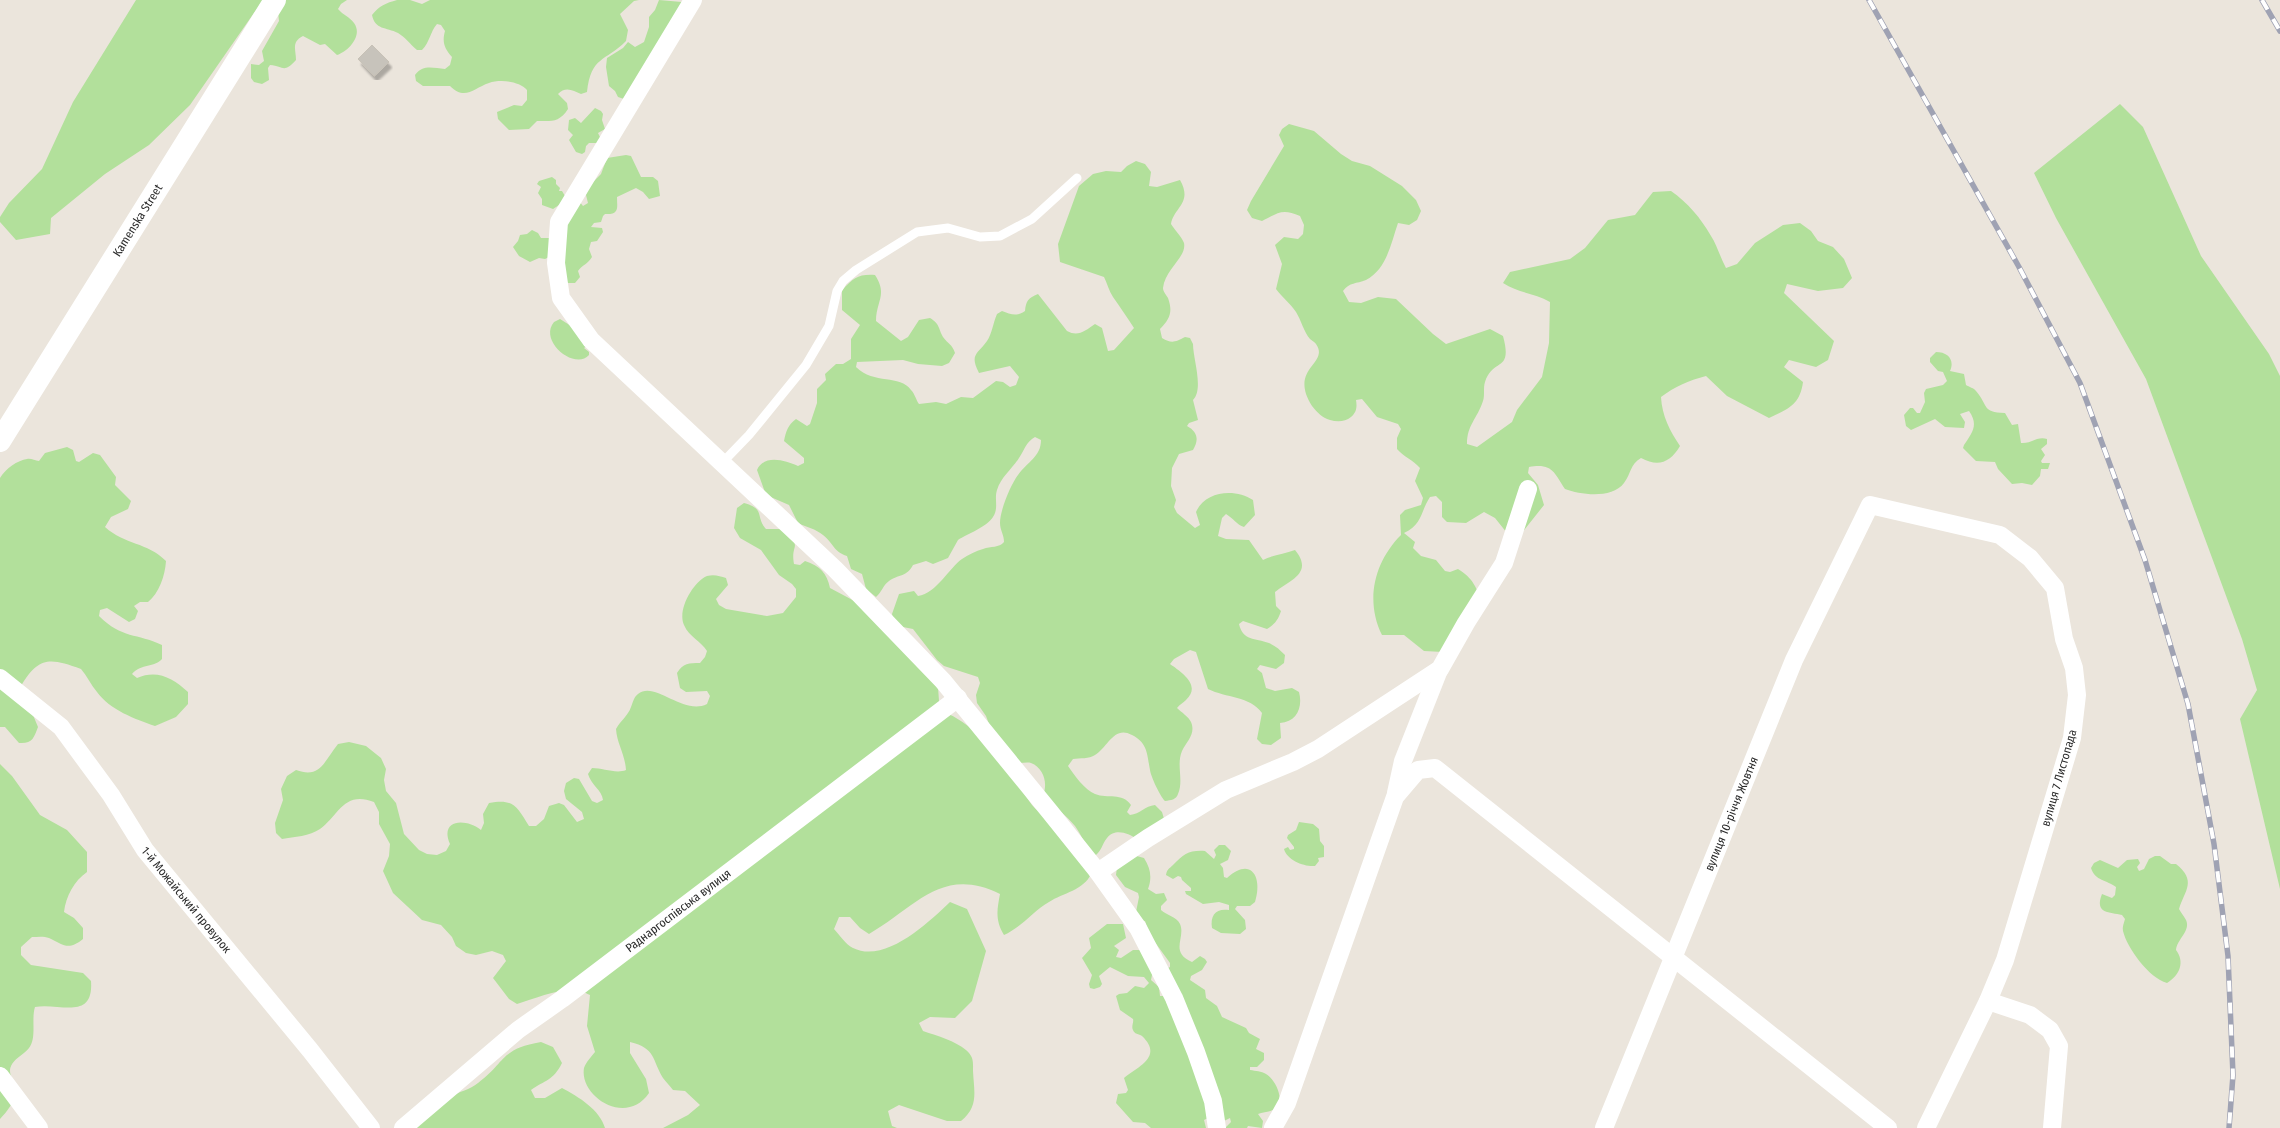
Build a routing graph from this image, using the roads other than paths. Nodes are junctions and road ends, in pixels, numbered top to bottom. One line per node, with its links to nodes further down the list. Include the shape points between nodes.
1 (275, 0): 4 (street, Kamenska Street)
2 (693, 0): 5 (street, via 559,222 556,263 561,298 591,340)
3 (1077, 178): 5 (lane, via 1032,219 1000,236 980,237 948,228 917,232 856,270 837,291 829,326 806,365)
4 (0, 441)
5 (722, 463): 10 (street, via 841,574)
6 (1528, 489): 8 (street, via 1504,563)
7 (1870, 505): 13 (street, вулиця 10-річчя Жовтня, via 1794,660); 14 (street, вулиця 7 Листопада, via 2000,535 2030,558 2055,588 2064,639 2074,668 2077,695 2072,738 2005,960)
8 (1440, 669): 11 (street, via 1403,761); 12 (street, via 1318,749 1226,790)
9 (0, 678): 17 (street, 1-й Можайський провулок, via 61,727 146,850)
10 (958, 698): 12 (street); 18 (street, Раднаргоспівська вулиця, via 518,1030)
11 (1395, 797): 13 (street, via 1418,770 1435,768); 20 (street, via 1287,1103)
12 (1098, 872): 19 (street, via 1138,928 1174,998 1213,1101)
13 (1673, 958): 21 (street, вулиця 10-річчя Жовтня); 22 (street)
14 (1988, 1001): 23 (street, вулиця 7 Листопада); 24 (street, via 2030,1015 2050,1030 2058,1046)
15 (0, 1076): 16 (street)
16 (39, 1128)
17 (371, 1128)
18 (403, 1128)
19 (1218, 1128)
20 (1273, 1128)
21 (1604, 1128)
22 (1888, 1128)
23 (1926, 1128)
24 (2052, 1128)

